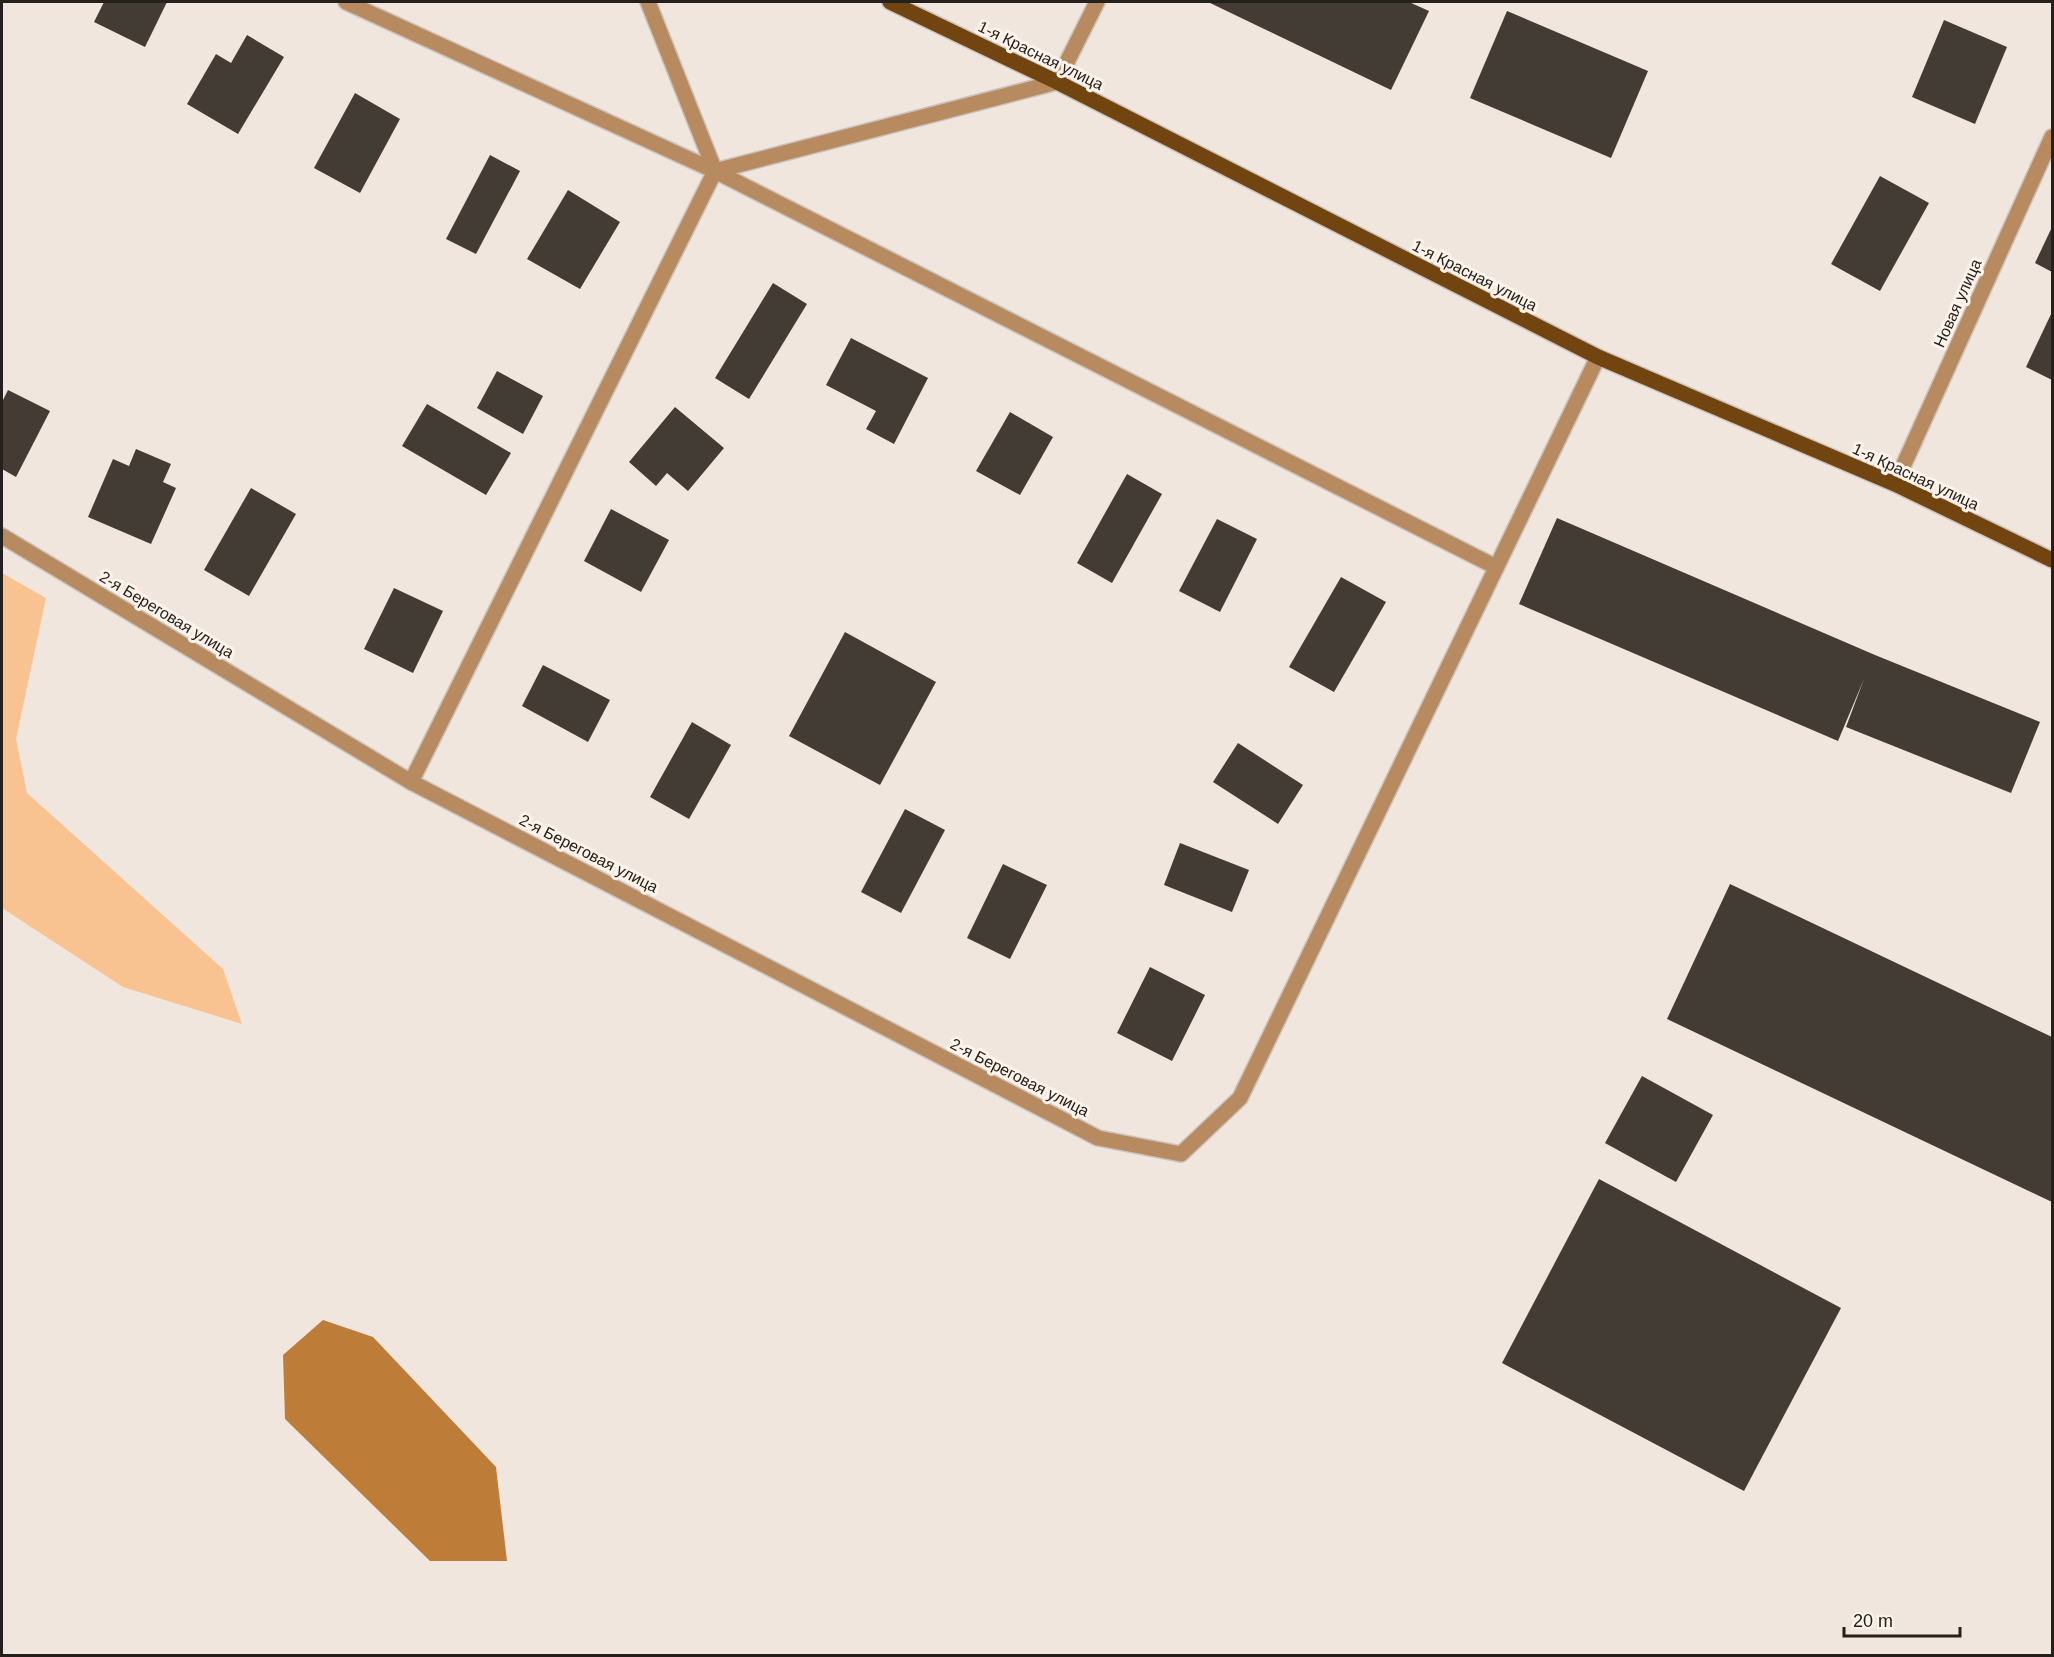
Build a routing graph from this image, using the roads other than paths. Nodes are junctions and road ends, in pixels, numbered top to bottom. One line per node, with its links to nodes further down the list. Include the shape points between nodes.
1 (346, 2): 7 (street)
2 (648, 2): 7 (street)
3 (890, 2): 5 (main road, 1-я Красная улица)
4 (1097, 2): 5 (street)
5 (1057, 82): 7 (street); 8 (main road, 1-я Красная улица)
6 (2052, 136): 9 (street, Новая улица)
7 (715, 171): 12 (street); 13 (street)
8 (1598, 357): 9 (main road, 1-я Красная улица); 12 (street)
9 (1895, 484): 11 (main road, 1-я Красная улица)
10 (2, 536): 13 (street, 2-я Береговая улица)
11 (2052, 560)
12 (1496, 567): 13 (street, 2-я Береговая улица, via 1240,1098 1182,1154 1098,1138)
13 (411, 782)

